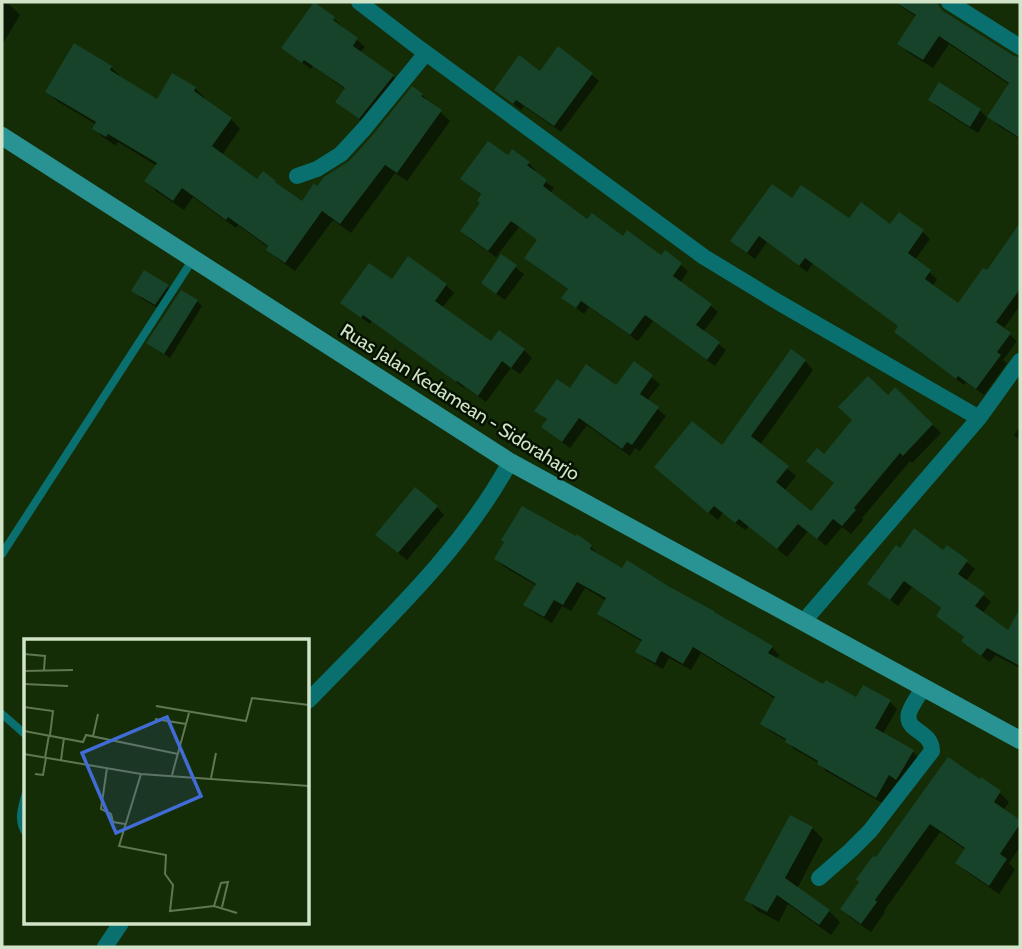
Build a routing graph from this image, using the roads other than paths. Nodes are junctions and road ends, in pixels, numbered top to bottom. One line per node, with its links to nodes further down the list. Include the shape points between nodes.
1 (359, 2): 4 (street)
2 (950, 2): 3 (street)
3 (1020, 47)
4 (426, 53): 6 (street, via 341,154); 9 (street, via 704,257)
5 (2, 136): 7 (main road, Ruas Jalan Kedamean - Sidoraharjo)
6 (297, 176)
7 (193, 259): 10 (main road, Ruas Jalan Kedamean - Sidoraharjo); 11 (lane)
8 (1020, 361): 9 (street)
9 (979, 418): 12 (street)
10 (510, 462): 12 (main road, Ruas Jalan Kedamean - Sidoraharjo); 14 (street, via 487,501 417,590)
11 (2, 554)
12 (804, 621): 13 (main road, Ruas Jalan Kedamean - Sidoraharjo)
13 (923, 687): 17 (main road, Ruas Jalan Kedamean - Sidoraharjo); 20 (street, via 909,719 929,738 932,751 870,831)
14 (310, 699)
15 (2, 713): 16 (lane)
16 (24, 733)
17 (1020, 740)
18 (24, 801): 19 (lane)
19 (24, 831)
20 (819, 877)
21 (120, 925): 22 (street)
22 (105, 947)

